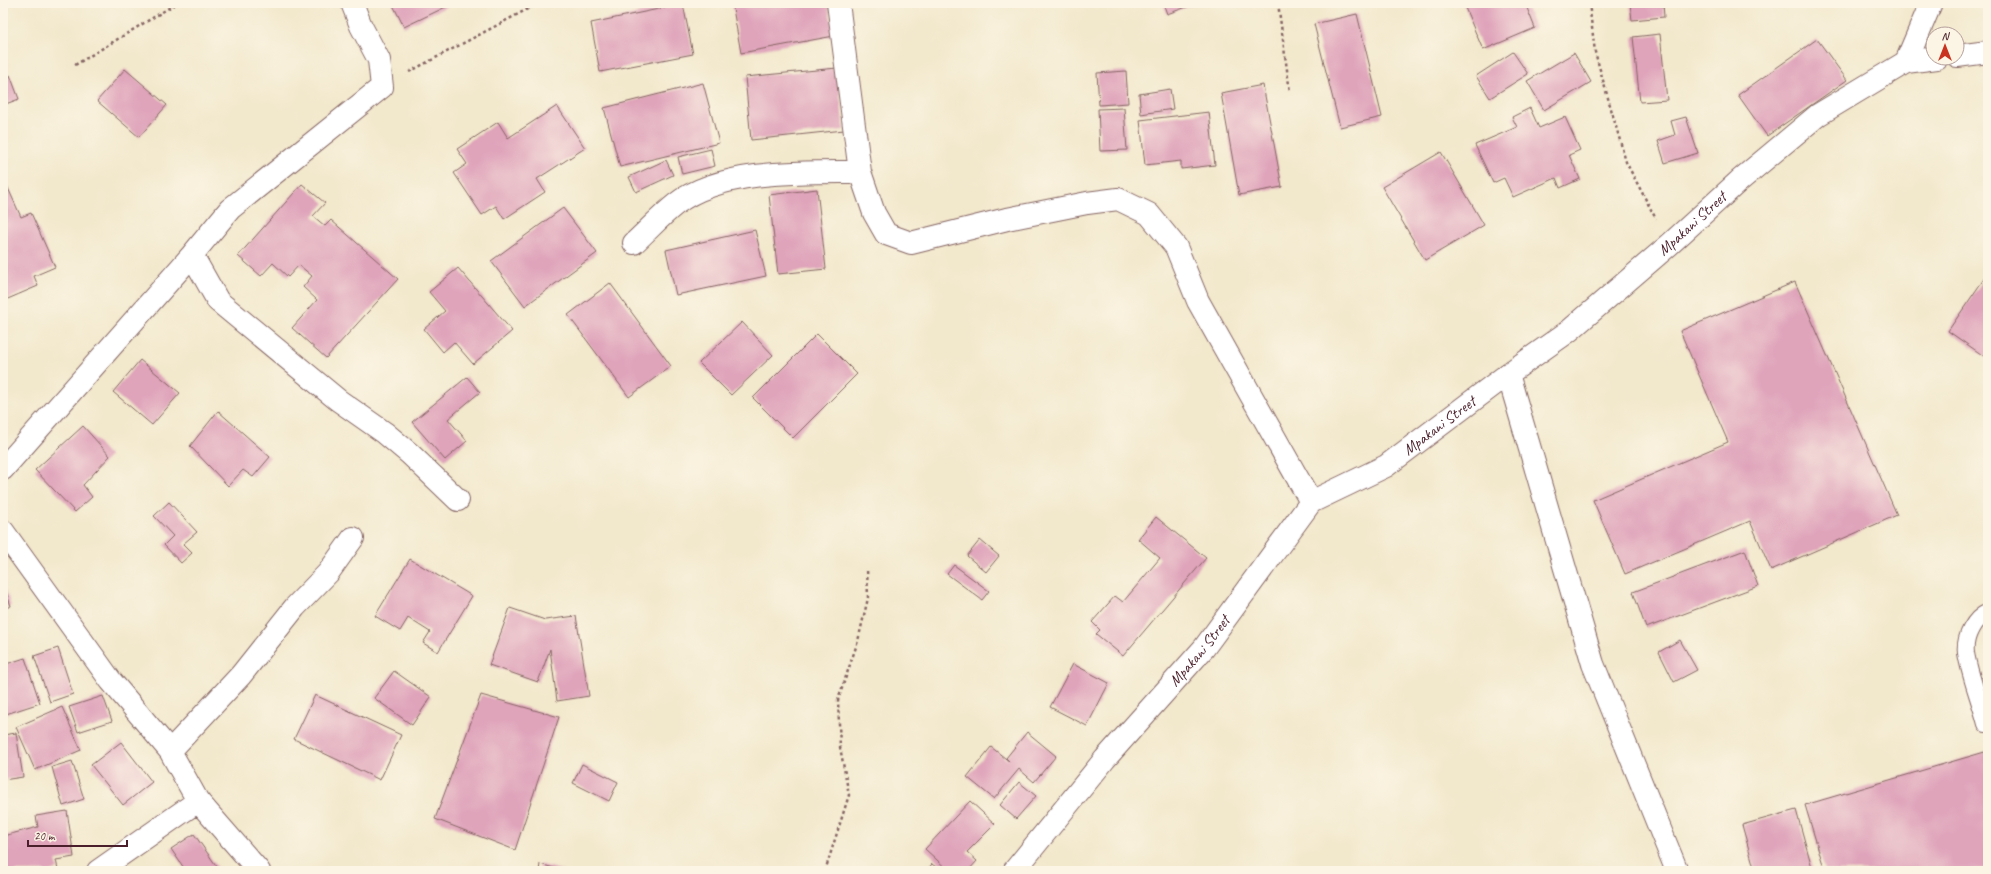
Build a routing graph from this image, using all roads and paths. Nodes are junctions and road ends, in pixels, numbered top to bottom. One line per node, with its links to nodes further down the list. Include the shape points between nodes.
1 (177, 3): 12 (path)
2 (352, 3): 13 (street, via 379,60)
3 (539, 3): 13 (path)
4 (838, 3): 15 (street)
5 (1278, 3): 14 (path)
6 (1589, 3): 17 (path, via 1595,52 1626,162)
7 (1931, 3): 11 (street)
8 (1988, 52): 9 (street)
9 (1965, 55)
10 (1925, 59): 11 (street, Mpakani Street)
11 (1906, 62): 17 (street, Mpakani Street, via 1818,115 1739,181)
12 (76, 65)
13 (382, 87): 18 (street, via 230,209)
14 (1290, 92)
15 (860, 172): 16 (street, via 778,172 722,183 694,193 677,203); 22 (street, via 874,213 886,234 911,243 1007,219 1118,199 1149,214 1176,248 1198,301)
16 (634, 243)
17 (1669, 245): 19 (street, Mpakani Street, via 1569,331)
18 (192, 254): 20 (street); 21 (street, via 218,301 338,400 395,441)
19 (1508, 374): 22 (street, Mpakani Street, via 1386,466); 34 (street, via 1593,664)
20 (3, 469)
21 (458, 500)
22 (1311, 502): 33 (street, Mpakani Street, via 1204,648 1105,760)
23 (3, 531): 28 (street, via 111,681)
24 (353, 538): 28 (street, via 328,573 295,607 241,676)
25 (867, 568): 32 (path, via 868,598 858,641 838,700 840,748 849,795)
26 (1988, 612): 27 (lane, via 1978,619 1970,630 1966,647)
27 (1986, 724)
28 (170, 751): 29 (street)
29 (198, 801): 30 (street); 31 (street)
30 (98, 871)
31 (259, 871)
32 (825, 871)
33 (1014, 871)
34 (1677, 871)

